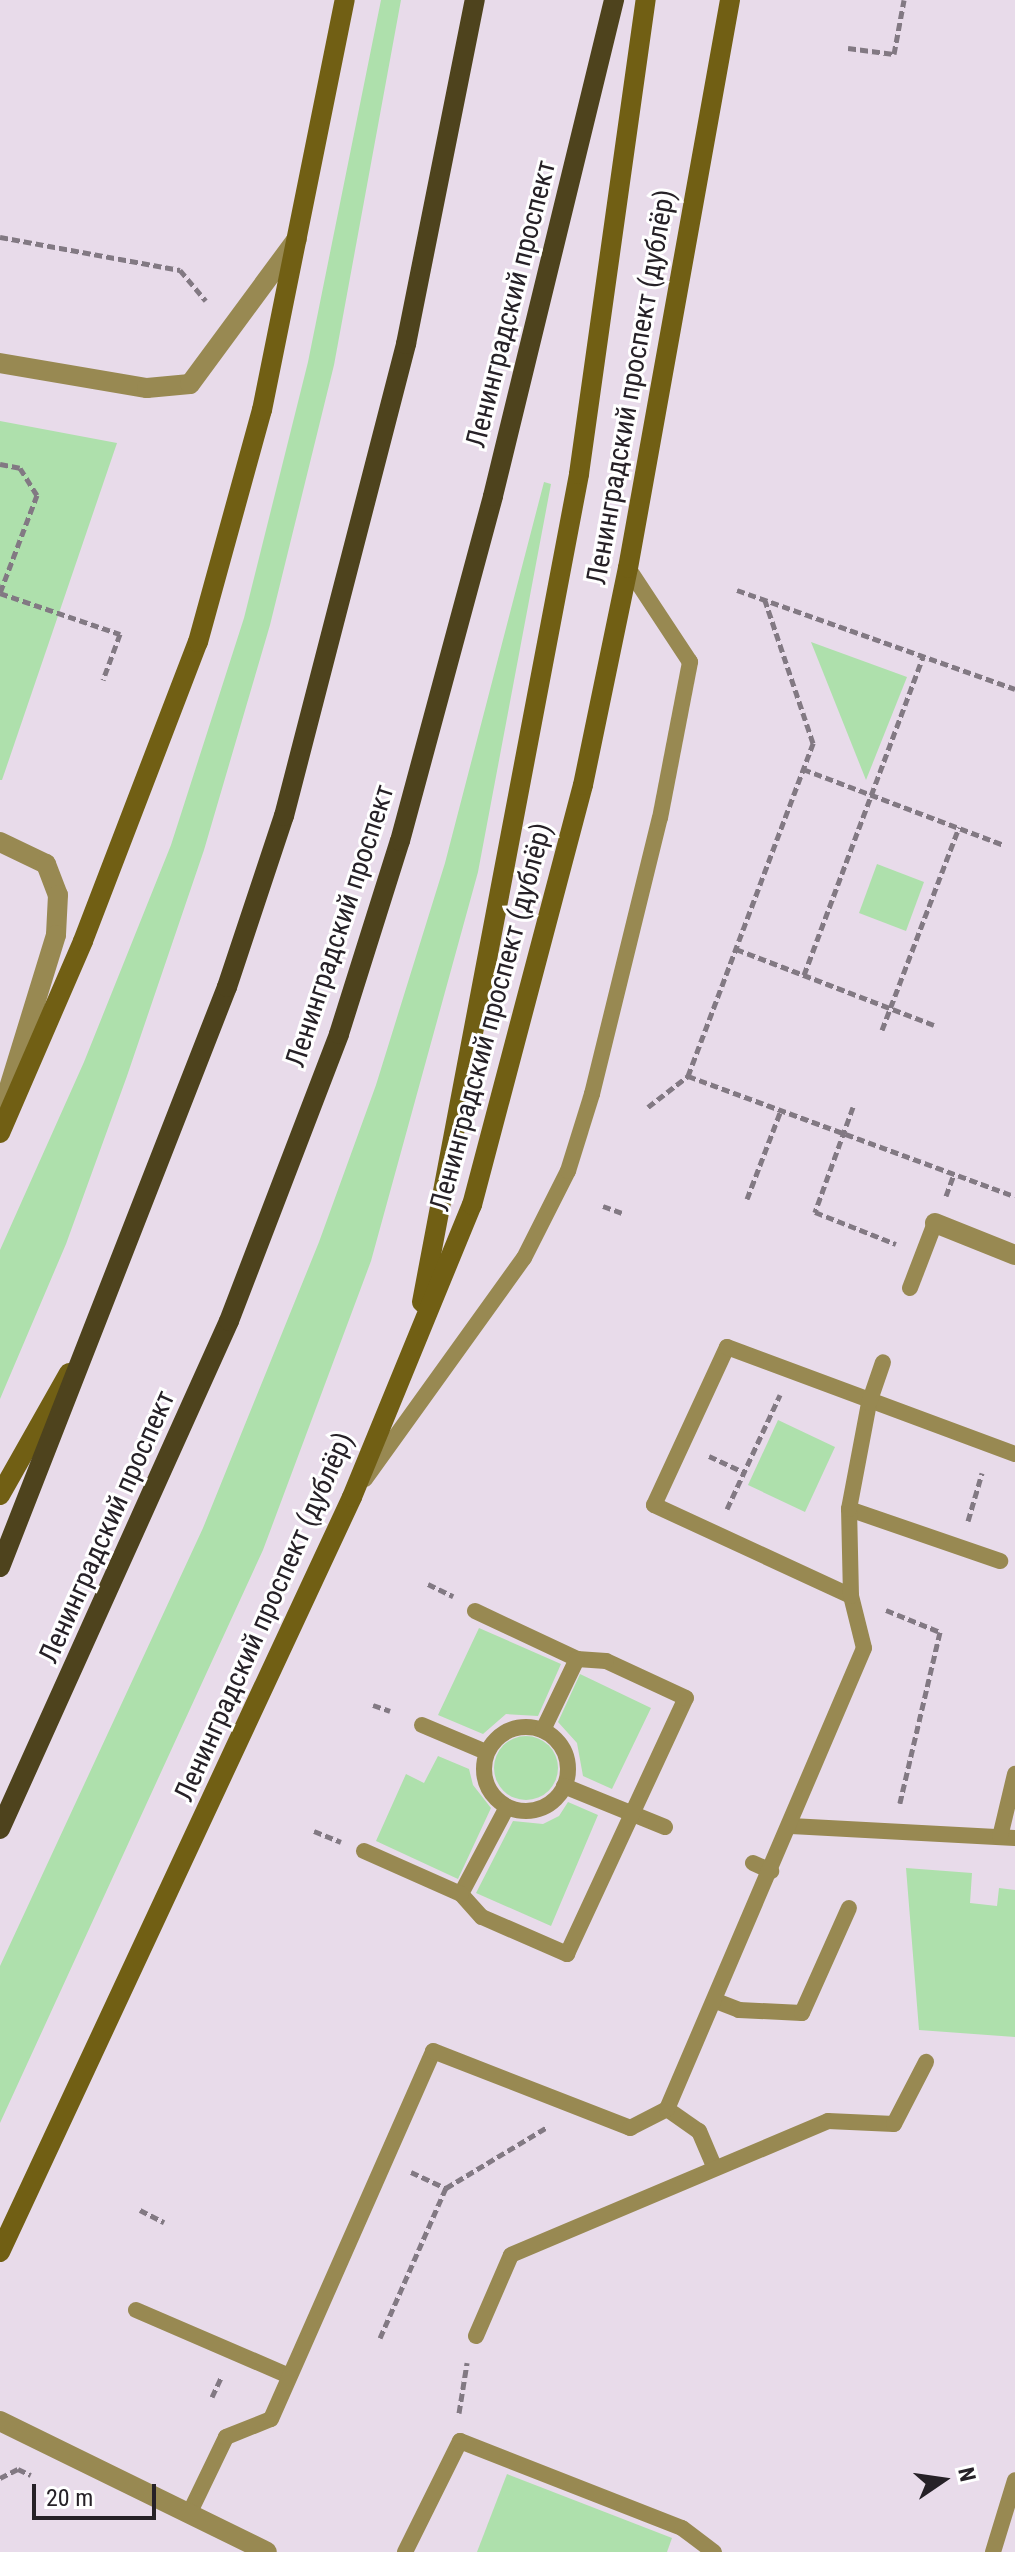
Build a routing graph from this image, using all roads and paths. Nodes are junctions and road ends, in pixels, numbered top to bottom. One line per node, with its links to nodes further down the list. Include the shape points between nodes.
1 (345, 0): 9 (main road)
2 (475, 0): 46 (main road, via 406,344 284,816 227,987)
3 (614, 0): 75 (main road, Ленинградский проспект, via 493,496 400,841 339,1034 229,1321)
4 (646, 0): 45 (main road, via 579,474)
5 (730, 0): 13 (main road, Ленинградский проспект (дублёр))
6 (904, 0): 7 (path, via 894,54)
7 (848, 48)
8 (0, 237): 10 (path, via 180,270)
9 (297, 239): 11 (street, via 190,384 147,388); 35 (main road, via 262,410 198,642 83,941)
10 (206, 301)
11 (0, 363)
12 (0, 464): 15 (path, via 20,468 37,495)
13 (628, 568): 45 (main road, Ленинградский проспект (дублёр), via 583,785 531,994 472,1205); 55 (lane, via 690,662 657,832 592,1094 568,1171 524,1258)
14 (737, 590): 16 (path)
15 (0, 593): 18 (path, via 120,634)
16 (765, 600): 17 (path); 20 (path, via 813,743)
17 (923, 656): 19 (path); 21 (path)
18 (103, 680)
19 (1015, 689)
20 (803, 769): 21 (path); 25 (path)
21 (871, 794): 22 (path); 26 (path)
22 (959, 827): 24 (path); 27 (path)
23 (0, 842): 34 (street, via 46,864 58,895 56,935)
24 (1002, 844)
25 (736, 949): 26 (path); 30 (path)
26 (804, 975): 27 (path)
27 (890, 1009): 28 (path); 29 (path)
28 (934, 1025)
29 (882, 1030)
30 (688, 1076): 31 (path); 33 (path)
31 (648, 1107)
32 (853, 1107): 36 (path)
33 (781, 1110): 36 (path); 38 (path)
34 (0, 1118)
35 (0, 1133)
36 (844, 1133): 37 (path); 42 (path, via 815,1212)
37 (1015, 1196)
38 (747, 1199)
39 (603, 1206): 40 (path)
40 (622, 1213)
41 (935, 1223): 42 (lane); 43 (street)
42 (923, 1255): 44 (lane)
43 (1015, 1255)
44 (910, 1288)
45 (416, 1338): 55 (main road, Ленинградский проспект (дублёр))
46 (79, 1356): 54 (main road); 60 (main road)
47 (883, 1362): 49 (lane)
48 (790, 1372): 49 (lane); 50 (lane, via 727,1347); 53 (path)
49 (869, 1403): 51 (lane); 56 (lane)
50 (683, 1444): 53 (path); 57 (lane, via 654,1505)
51 (990, 1445): 52 (lane); 58 (path)
52 (1015, 1454)
53 (744, 1472): 57 (path)
54 (0, 1495)
55 (352, 1497): 92 (main road, Ленинградский проспект (дублёр))
56 (849, 1509): 58 (lane); 61 (lane)
57 (715, 1534): 61 (lane)
58 (960, 1549): 59 (lane)
59 (1000, 1561)
60 (0, 1567)
61 (851, 1596): 73 (lane, via 864,1648); 76 (path, via 940,1632)
62 (475, 1611): 63 (lane)
63 (577, 1659): 67 (lane); 72 (lane, via 606,1661 686,1698)
64 (373, 1705): 65 (path)
65 (390, 1711)
66 (422, 1725): 68 (lane)
67 (543, 1730): 68 (lane, via 517,1727 504,1732); 70 (lane, via 563,1748)
68 (486, 1752): 71 (lane, via 484,1778)
69 (1015, 1774): 77 (lane)
70 (564, 1786): 71 (lane, via 557,1797 534,1810); 72 (lane)
71 (507, 1807): 81 (lane)
72 (632, 1813): 74 (lane); 81 (lane, via 567,1954 482,1917)
73 (791, 1826): 76 (lane); 80 (lane)
74 (665, 1827)
75 (0, 1829)
76 (893, 1831): 77 (lane)
77 (1007, 1838)
78 (364, 1851): 81 (lane)
79 (753, 1863): 80 (lane)
80 (771, 1871): 83 (lane)
81 (461, 1894)
82 (849, 1908): 83 (lane, via 802,2013 739,2010)
83 (716, 2001): 86 (lane)
84 (926, 2062): 88 (lane, via 894,2124 828,2121)
85 (579, 2109): 86 (lane, via 630,2128); 87 (lane, via 433,2051); 89 (path)
86 (667, 2109): 88 (lane, via 699,2131)
87 (384, 2160): 89 (path); 96 (lane)
88 (714, 2166): 94 (lane, via 511,2255)
89 (446, 2188): 95 (path)
90 (140, 2210): 91 (path)
91 (164, 2222)
92 (0, 2252)
93 (136, 2310): 96 (lane)
94 (476, 2336): 98 (path, via 459,2404)
95 (380, 2338)
96 (289, 2376): 102 (lane, via 271,2419 226,2437)
97 (0, 2421): 102 (street)
98 (460, 2441): 104 (lane); 105 (lane, via 682,2528)
99 (0, 2478): 100 (path, via 18,2469)
100 (40, 2479)
101 (1015, 2480): 106 (lane)
102 (189, 2514): 103 (street)
103 (267, 2552)
104 (405, 2552)
105 (714, 2552)
106 (993, 2552)

